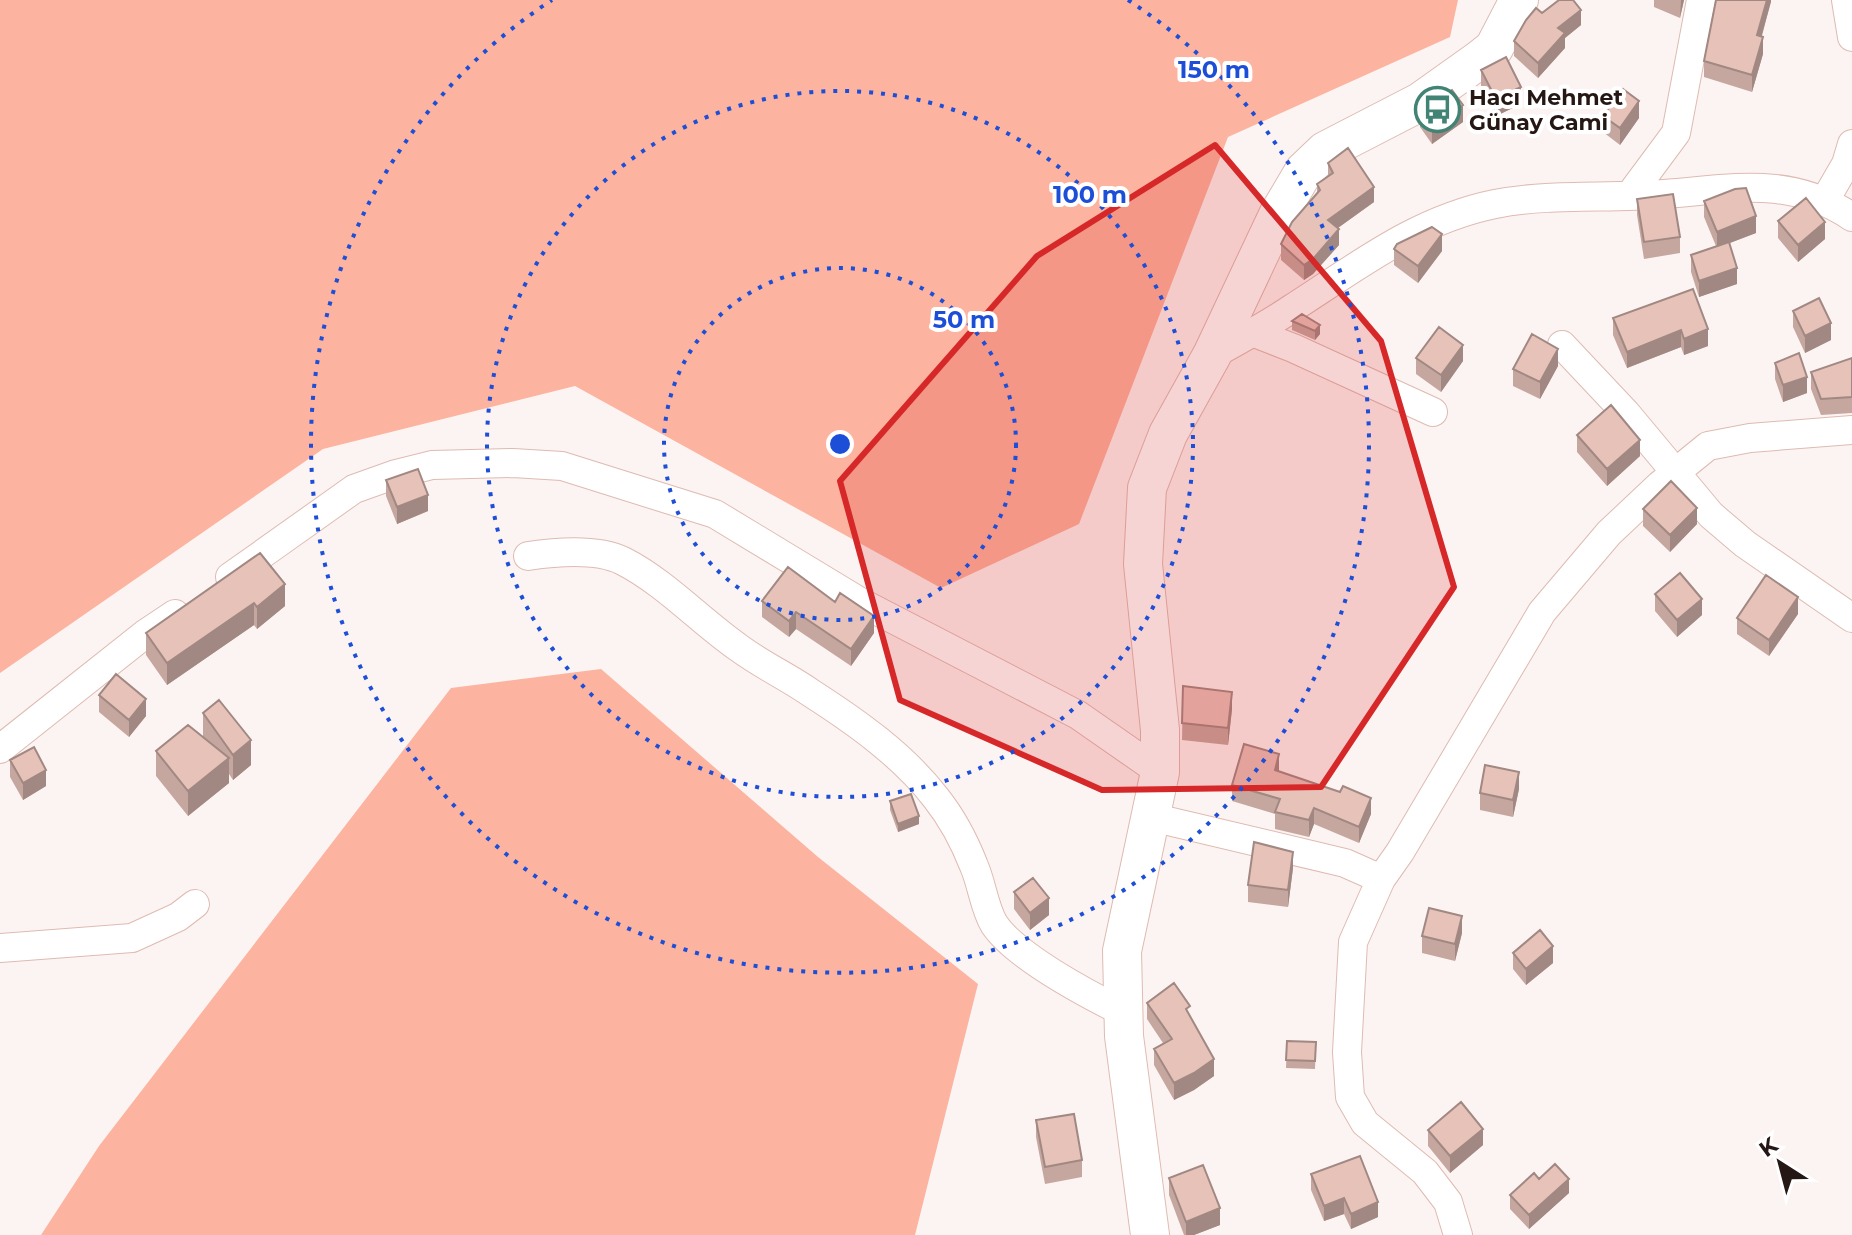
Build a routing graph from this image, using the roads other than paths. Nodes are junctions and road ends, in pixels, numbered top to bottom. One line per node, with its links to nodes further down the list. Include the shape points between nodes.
1 (1519, 0): 11 (street, via 1494,48 1479,60 1420,102 1325,151 1304,171)
2 (1701, 0): 6 (street, via 1676,133)
3 (1846, 0): 4 (street)
4 (1852, 37)
5 (1852, 144): 7 (street)
6 (1630, 195): 7 (street, via 1746,186 1797,190); 9 (street, via 1561,196 1447,217 1359,262)
7 (1824, 202): 8 (street)
8 (1852, 217)
9 (1252, 332): 11 (street); 12 (street)
10 (1562, 345): 14 (street)
11 (1212, 355): 18 (street, via 1168,434 1147,488 1143,564)
12 (1433, 412)
13 (1852, 430): 14 (street, via 1708,446)
14 (1675, 472): 16 (street, via 1711,515 1745,544); 20 (street, via 1609,533 1542,612)
15 (528, 556): 23 (street, via 567,550 621,560 738,648 882,744 919,779 954,824 994,923 1015,945 1081,991)
16 (1852, 618)
17 (0, 749): 18 (street, via 145,634 354,489 432,465 513,463 562,466 715,514 862,603 1078,715)
18 (1160, 772): 19 (street)
19 (1151, 817): 20 (street, via 1345,863); 23 (street, via 1122,951)
20 (1381, 879): 25 (street, via 1353,942 1350,1097 1365,1123 1425,1172 1448,1202)
21 (195, 904): 22 (street, via 132,938)
22 (0, 948)
23 (1123, 1012): 24 (street)
24 (1150, 1235)
25 (1458, 1235)

